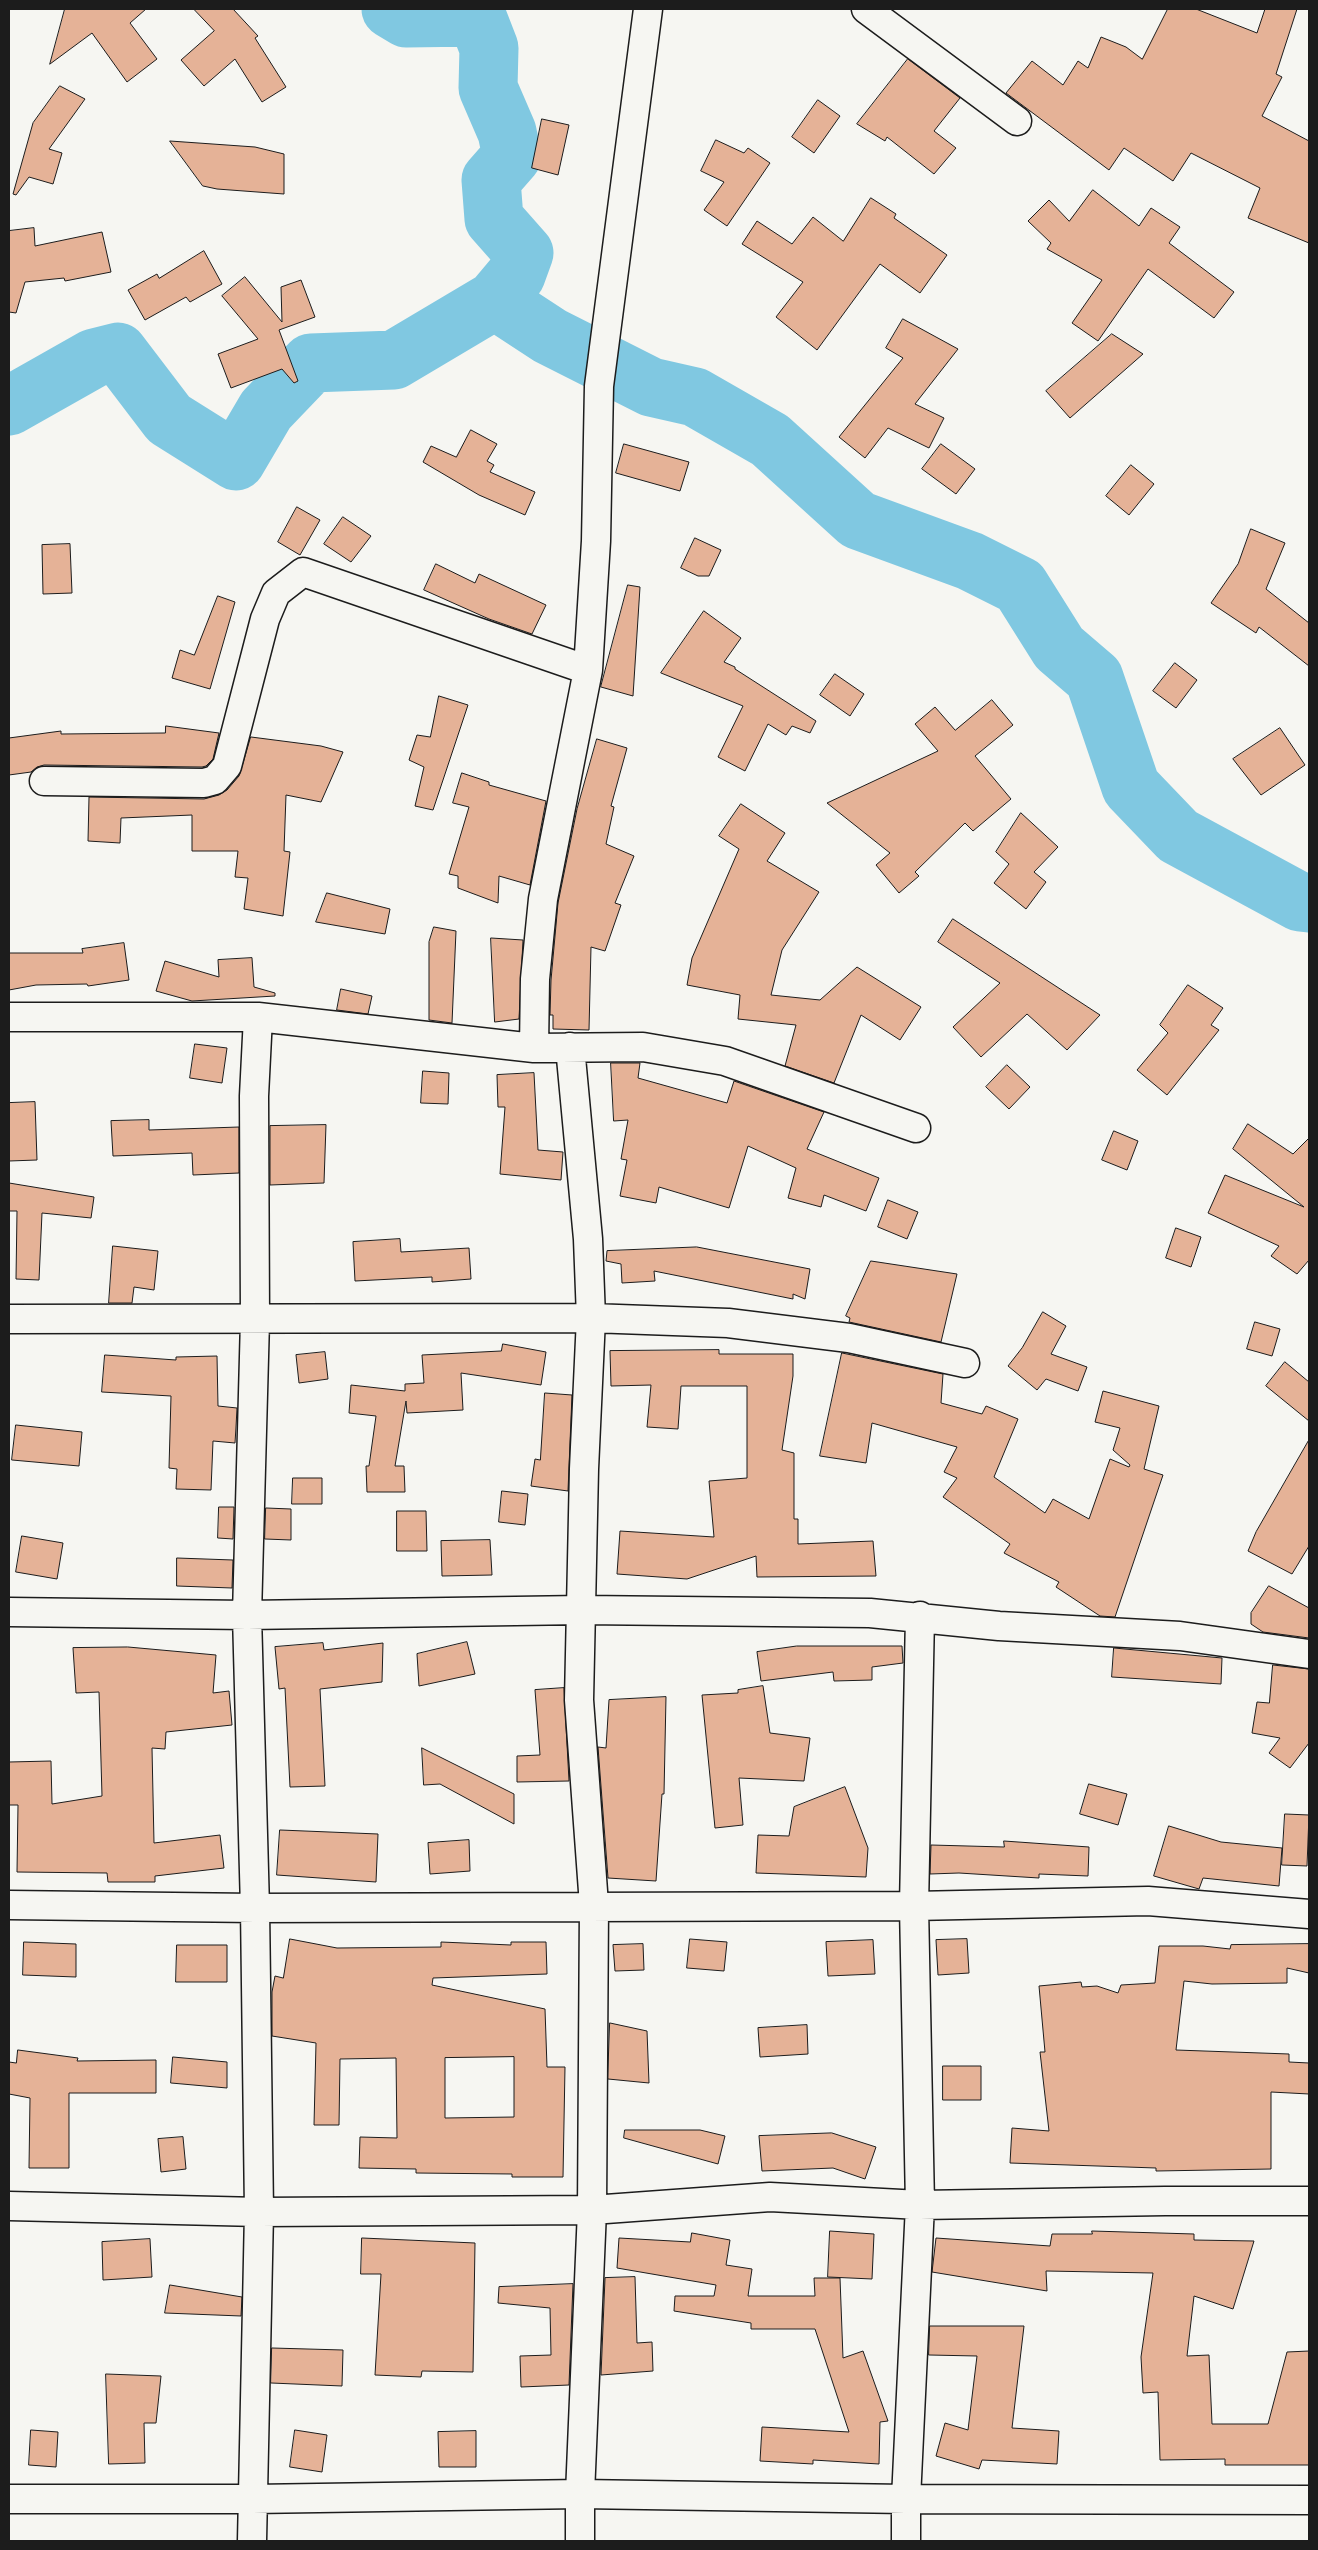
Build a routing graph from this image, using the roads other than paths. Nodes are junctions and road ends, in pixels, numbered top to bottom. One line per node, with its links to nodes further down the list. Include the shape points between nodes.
1 (648, 9): 4 (street, via 599,386 596,541)
2 (866, 9): 3 (street)
3 (1017, 121)
4 (588, 670): 5 (street, via 303,572 276,594 265,619 227,766 215,780 204,783); 9 (street, via 543,899 535,979)
5 (44, 781)
6 (9, 1017): 7 (street)
7 (258, 1017): 9 (street); 13 (street, via 254,1096)
8 (570, 1047): 9 (street); 10 (street, via 643,1047 724,1061); 11 (street, via 588,1239)
9 (534, 1048)
10 (916, 1128)
11 (591, 1318): 13 (street); 14 (street, via 728,1323 849,1338); 15 (street)
12 (9, 1319): 13 (street)
13 (255, 1320): 17 (street)
14 (965, 1363)
15 (582, 1610): 17 (street); 18 (street, via 870,1612); 21 (street, via 579,1700)
16 (9, 1612): 17 (street)
17 (247, 1615): 23 (street)
18 (920, 1616): 19 (street, via 1009,1626 1180,1636); 22 (street)
19 (1309, 1654)
20 (9, 1905): 23 (street)
21 (594, 1905): 22 (street); 23 (street); 28 (street)
22 (914, 1906): 24 (street, via 1148,1901); 26 (street)
23 (255, 1908): 29 (street)
24 (1309, 1914)
25 (1309, 2201): 26 (street)
26 (920, 2205): 28 (street, via 770,2197); 33 (street)
27 (9, 2206): 29 (street)
28 (592, 2210): 29 (street); 30 (street)
29 (259, 2212): 32 (street)
30 (580, 2494): 32 (street); 33 (street); 36 (street)
31 (9, 2499): 32 (street)
32 (253, 2499): 35 (street)
33 (906, 2499): 34 (street); 37 (street)
34 (1309, 2500)
35 (252, 2541)
36 (580, 2541)
37 (906, 2541)

